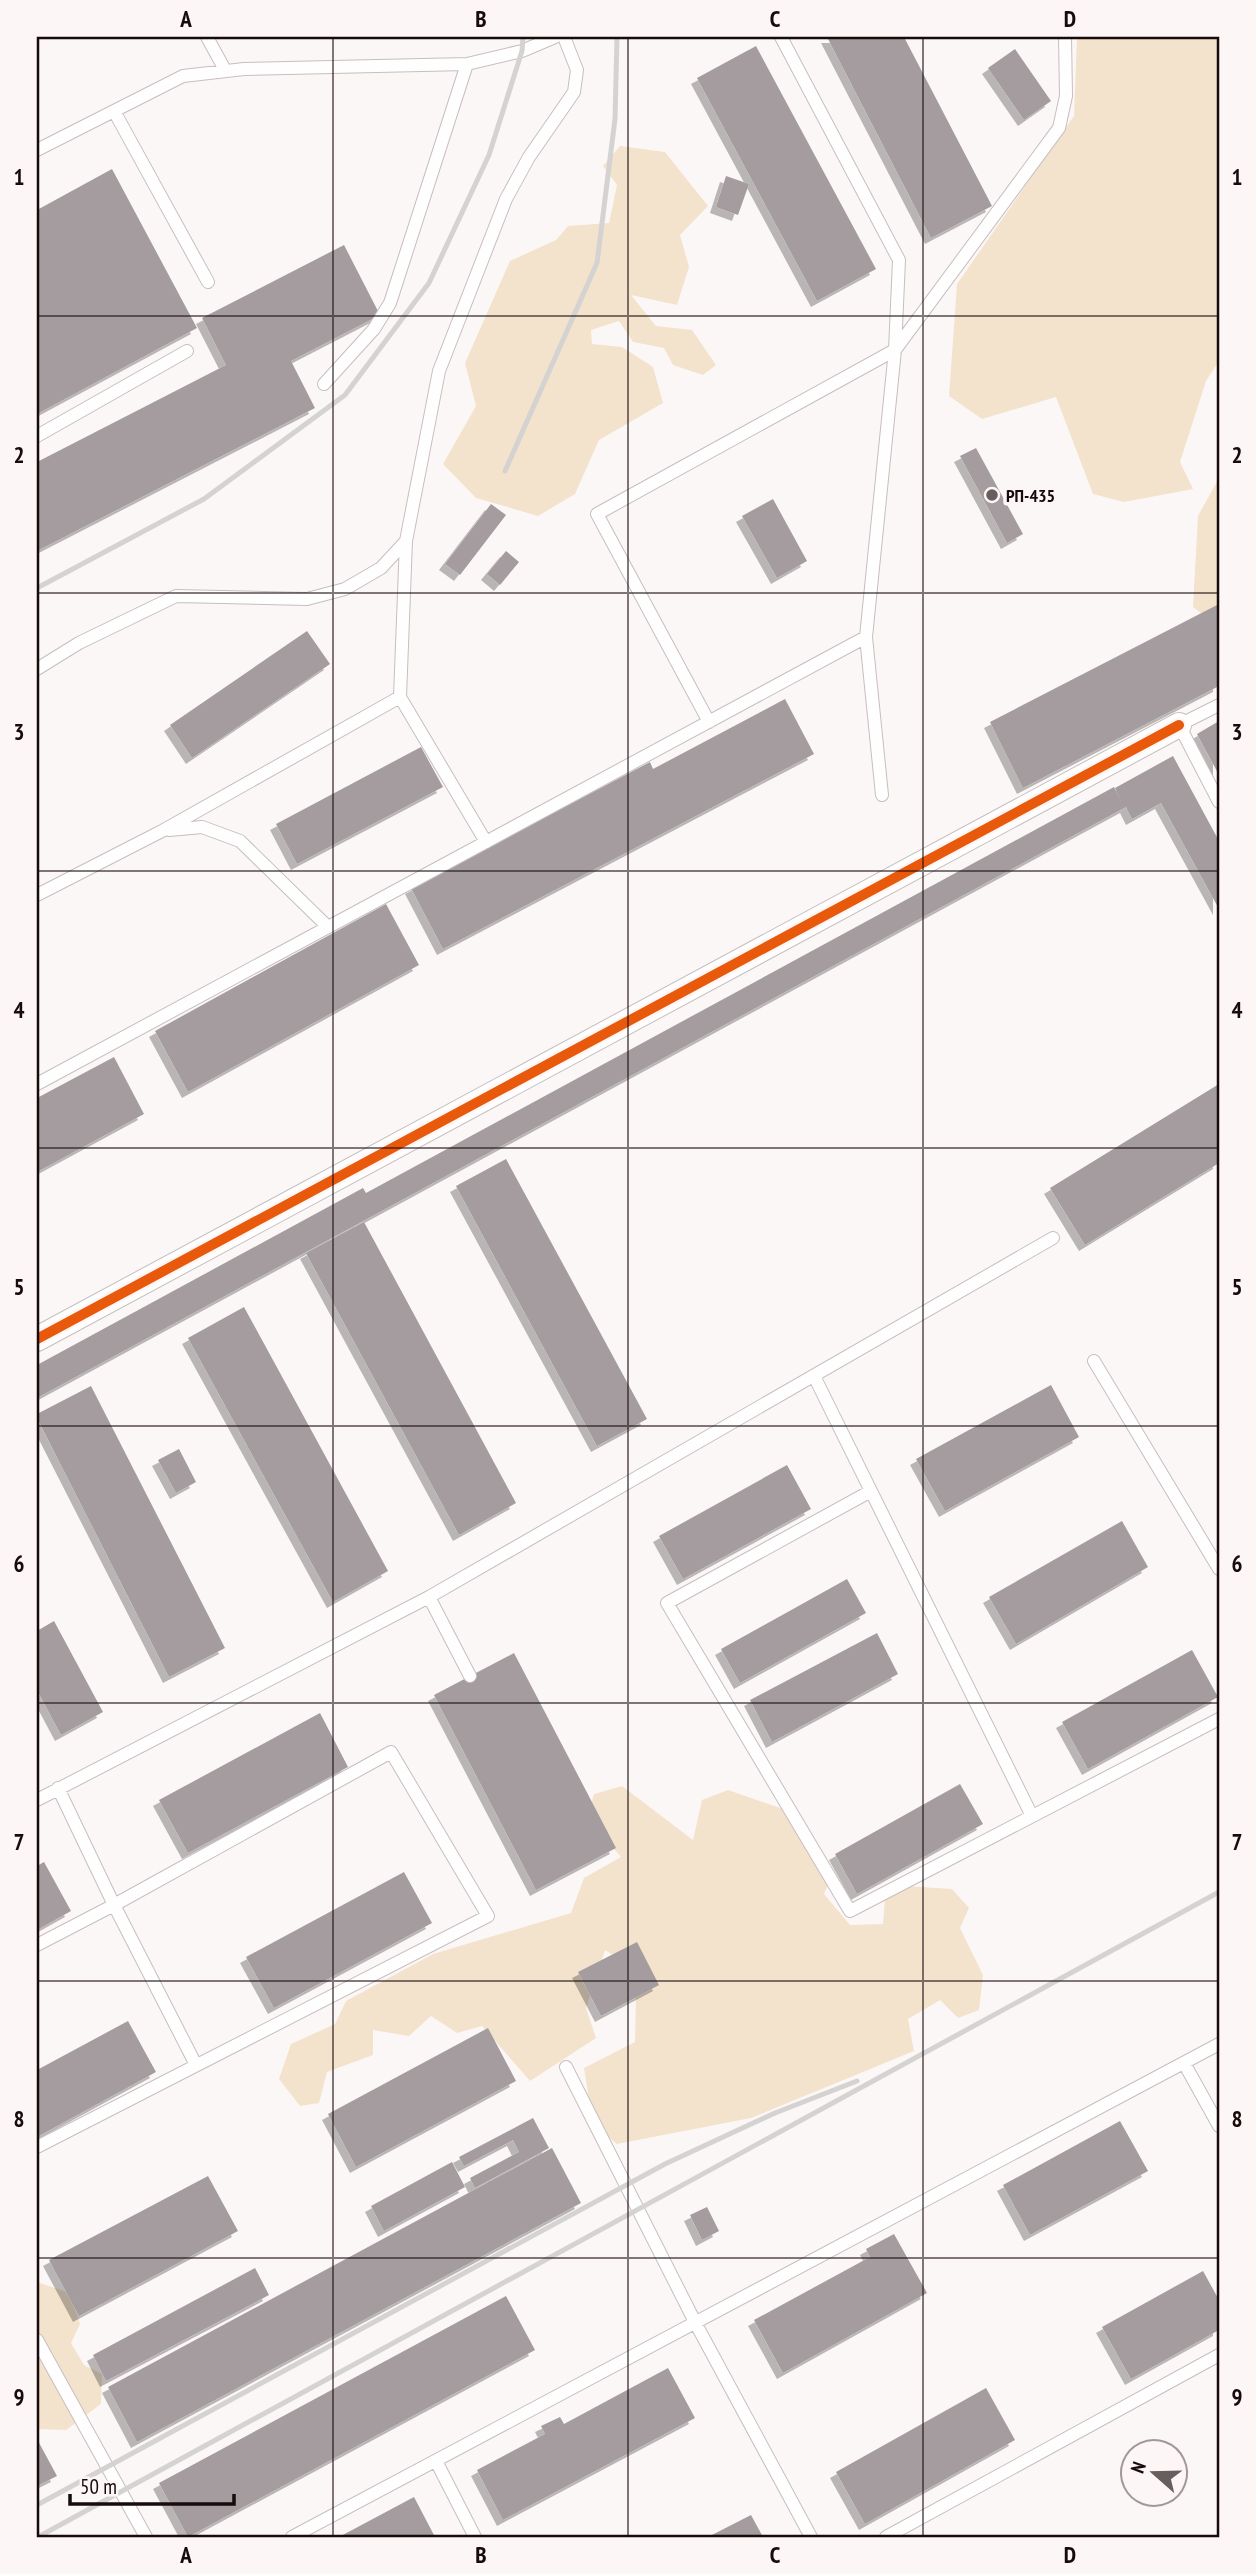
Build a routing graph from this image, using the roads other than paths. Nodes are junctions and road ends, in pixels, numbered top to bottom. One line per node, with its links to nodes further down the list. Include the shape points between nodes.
1 (207, 37): 7 (lane)
2 (555, 37): 6 (lane, via 522,51)
3 (564, 37): 15 (lane, via 577,71 574,92 506,199 439,371)
4 (781, 37): 11 (lane, via 899,260)
5 (1065, 37): 11 (lane, via 1066,96 1059,128)
6 (467, 64): 7 (lane); 13 (lane, via 390,303)
7 (225, 70): 8 (lane, via 183,76)
8 (114, 111): 9 (lane); 10 (lane)
9 (37, 150)
10 (208, 282)
11 (895, 350): 16 (lane); 20 (lane, via 597,514)
12 (187, 351): 14 (lane)
13 (324, 384)
14 (37, 436)
15 (406, 541): 17 (lane, via 381,568 345,589 307,599 176,596); 18 (lane)
16 (866, 638): 20 (lane); 22 (lane)
17 (37, 669)
18 (400, 697): 24 (lane); 25 (lane)
19 (1219, 705): 21 (lane)
20 (709, 722): 25 (lane)
21 (1179, 725): 23 (lane); 30 (street)
22 (882, 795)
23 (1219, 802)
24 (162, 831): 26 (lane); 27 (lane, via 202,827 240,841)
25 (486, 842): 27 (lane)
26 (37, 895)
27 (328, 927): 28 (lane)
28 (37, 1084)
29 (1054, 1238): 32 (lane)
30 (37, 1339)
31 (1094, 1361): 34 (lane)
32 (814, 1376): 33 (lane); 35 (lane)
33 (871, 1491): 40 (lane); 40 (lane, via 667,1603 850,1911)
34 (1219, 1569)
35 (429, 1597): 36 (lane); 38 (lane)
36 (470, 1676)
37 (1219, 1719): 40 (lane)
38 (58, 1788): 39 (lane); 41 (lane)
39 (37, 1800)
40 (1031, 1816)
41 (114, 1905): 42 (lane); 45 (lane); 45 (lane, via 391,1752 488,1916)
42 (37, 1945)
43 (1219, 2044): 44 (lane)
44 (1184, 2063): 47 (lane); 49 (lane)
45 (196, 2065): 48 (lane)
46 (566, 2067): 49 (lane)
47 (1219, 2126)
48 (37, 2147)
49 (696, 2324): 52 (lane); 56 (lane)
50 (37, 2340): 53 (lane)
51 (1219, 2354): 57 (lane)
52 (436, 2461): 54 (lane); 55 (lane)
53 (146, 2537)
54 (292, 2537)
55 (475, 2537)
56 (811, 2537)
57 (886, 2537)

